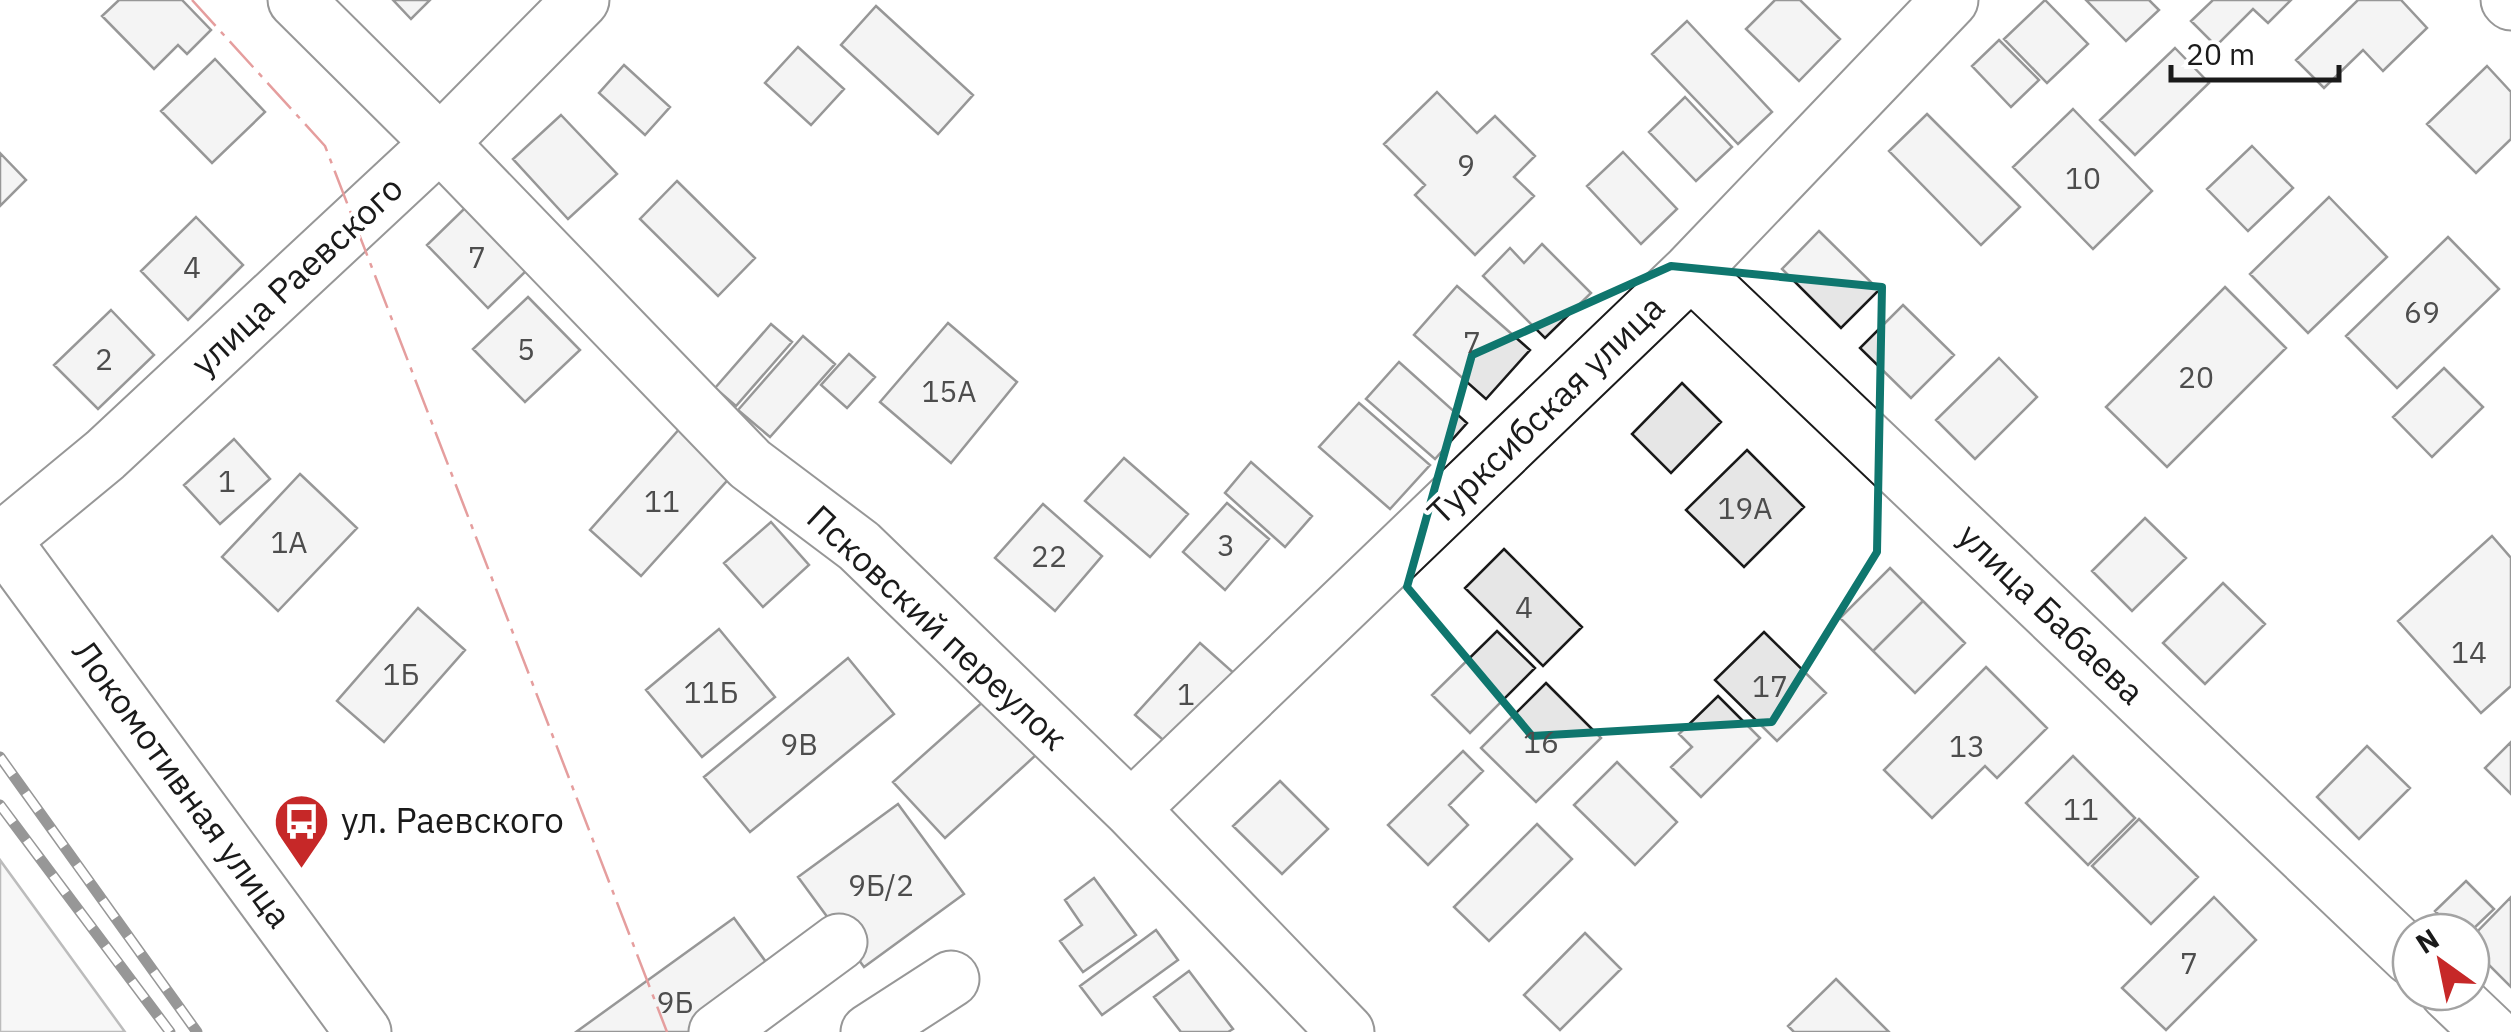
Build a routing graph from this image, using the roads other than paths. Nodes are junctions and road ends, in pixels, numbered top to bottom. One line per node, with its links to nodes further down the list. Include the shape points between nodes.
1 (296, 0): 4 (street, Псковский переулок)
2 (581, 0): 4 (street, улица Раевского)
3 (1950, 0): 5 (street, Турксибская улица)
4 (440, 143): 6 (street, улица Раевского, via 105,454); 7 (street, Псковский переулок, via 750,464 859,546)
5 (1691, 271): 7 (street, Турксибская улица); 8 (street, улица Бабаева)
6 (1, 538): 12 (street, Локомотивная улица)
7 (1131, 809): 15 (street, Псковский переулок)
8 (2391, 938)
9 (839, 942): 13 (street)
10 (951, 979): 14 (street)
11 (2469, 1012): 16 (street)
12 (363, 1032)
13 (716, 1032)
14 (869, 1032)
15 (1346, 1032)
16 (2490, 1032)

